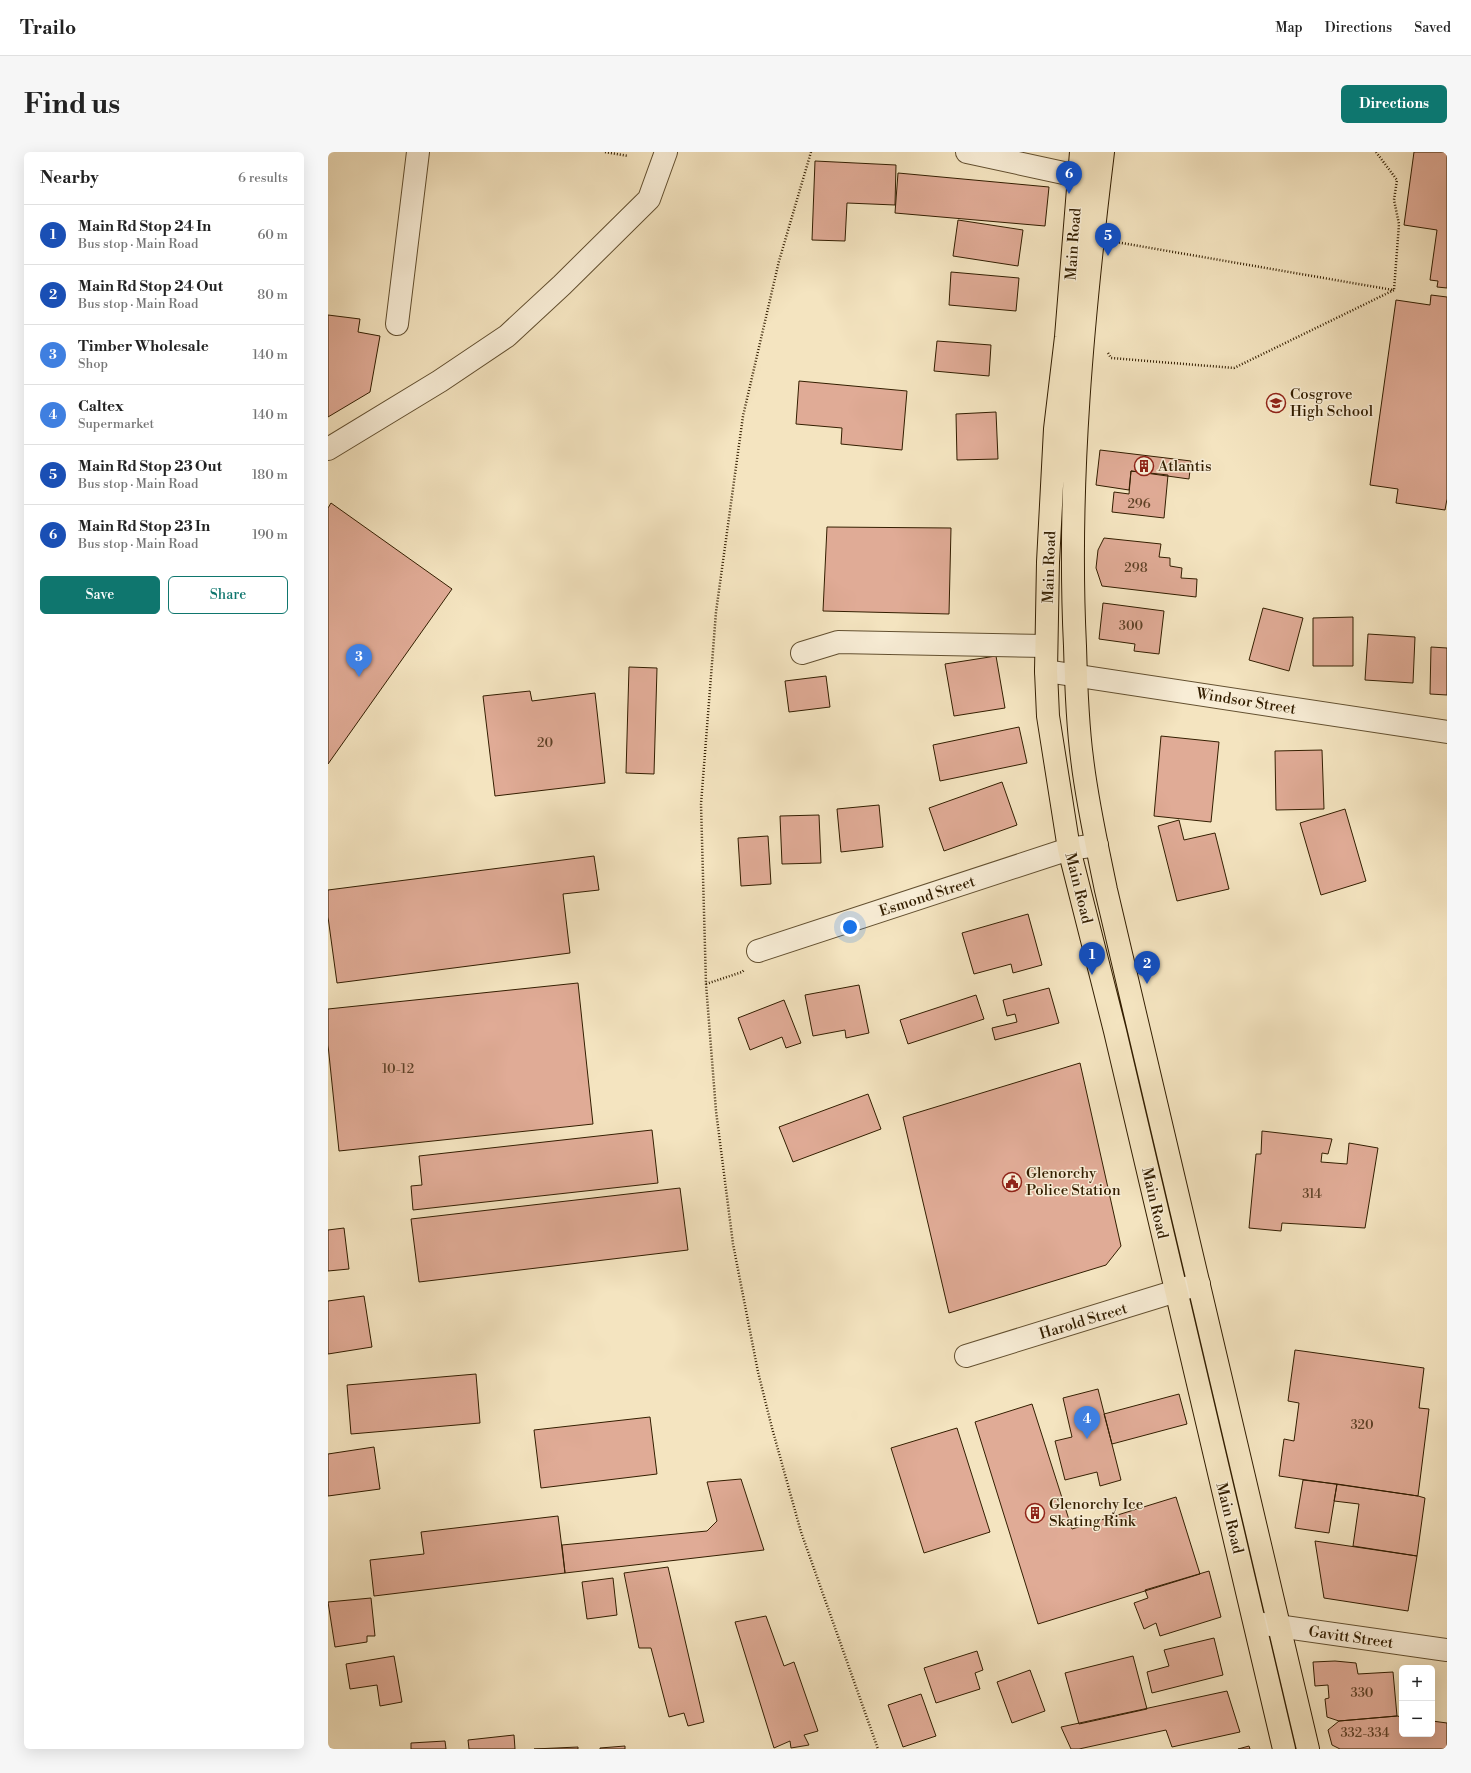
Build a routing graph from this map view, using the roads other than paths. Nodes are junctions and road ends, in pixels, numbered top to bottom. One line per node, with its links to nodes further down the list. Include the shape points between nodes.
1 (418, 152): 8 (street)
2 (666, 152): 9 (street, via 649,199 507,336 440,381)
3 (967, 152): 6 (street)
4 (1082, 152): 6 (main road, Main Road)
5 (1103, 152): 7 (main road, Main Road)
6 (1078, 176): 7 (street); 10 (main road, Main Road, via 1066,337 1055,429)
7 (1100, 181): 13 (main road, Main Road, via 1083,338 1074,459 1072,584)
8 (397, 324)
9 (328, 449)
10 (1046, 646): 11 (street, via 838,642); 12 (main road, Main Road)
11 (802, 653)
12 (1046, 671): 13 (street, Windsor Street); 16 (main road, Main Road, via 1048,716)
13 (1076, 675): 14 (street, Windsor Street); 15 (main road, Main Road, via 1082,758)
14 (1447, 732)
15 (1097, 845): 16 (street, Esmond Street); 18 (main road, Main Road)
16 (1069, 849): 17 (street, Esmond Street); 19 (main road, Main Road, via 1115,1031)
17 (758, 951)
18 (1199, 1284): 19 (street, Harold Street); 22 (main road, Main Road)
19 (1176, 1293): 20 (street, Harold Street); 21 (main road, Main Road)
20 (966, 1356)
21 (1256, 1623): 22 (street, Gavitt Street); 24 (main road, Main Road)
22 (1279, 1627): 23 (street, Gavitt Street); 25 (main road, Main Road)
23 (1447, 1650)
24 (1284, 1749)
25 (1308, 1749)

